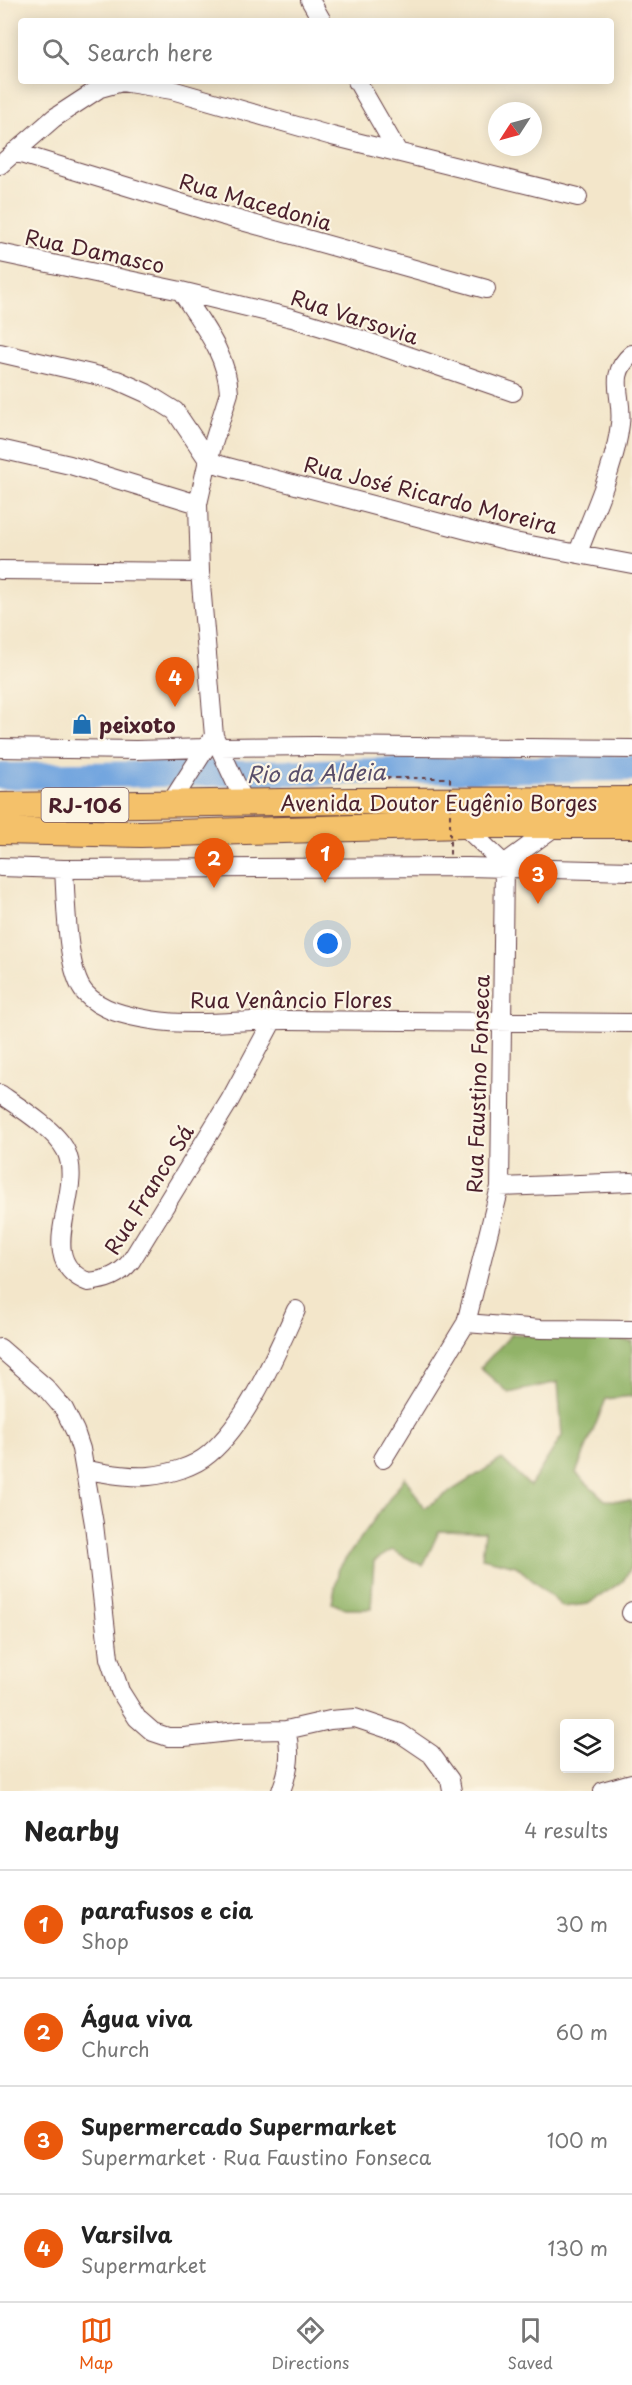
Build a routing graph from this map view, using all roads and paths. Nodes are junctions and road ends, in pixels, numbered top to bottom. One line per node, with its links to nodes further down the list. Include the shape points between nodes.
1 (313, 1): 2 (street)
2 (321, 18)
3 (115, 84): 6 (street, via 100,88 54,118)
4 (134, 84): 7 (street, via 172,90)
5 (359, 84): 7 (street)
6 (14, 152): 8 (street); 11 (street, Rua Macedonia)
7 (398, 152): 9 (street)
8 (0, 165)
9 (578, 197)
10 (0, 253): 12 (street, Rua Damasco)
11 (486, 290)
12 (182, 291): 15 (street, Rua Varsovia, via 292,318); 17 (street, via 214,341 229,381 229,393)
13 (0, 353): 17 (street, via 117,380 146,393 175,411)
14 (632, 354): 19 (street, Rua José Ricardo Moreira, via 619,370 621,424 606,479)
15 (513, 392)
16 (0, 449): 18 (street, via 70,465)
17 (208, 460): 18 (street); 19 (street, Rua José Ricardo Moreira, via 509,541)
18 (198, 504): 22 (street)
19 (578, 553): 20 (street)
20 (632, 564)
21 (0, 570): 22 (street)
22 (200, 572): 24 (street)
23 (0, 748): 24 (street)
24 (212, 749): 25 (street); 27 (street); 28 (street)
25 (632, 749)
26 (450, 778): 35 (path, bridge)
27 (176, 795): 28 (highway, Avenida Doutor Eugênio Borges / RJ-106); 30 (highway, Avenida Doutor Eugênio Borges / RJ-106)
28 (242, 796): 29 (highway, Avenida Doutor Eugênio Borges / RJ-106)
29 (632, 800)
30 (0, 806)
31 (463, 825): 33 (highway, Avenida Doutor Eugênio Borges / RJ-106); 34 (highway, Avenida Doutor Eugênio Borges / RJ-106, via 141,834); 36 (street)
32 (632, 825): 33 (highway, Avenida Doutor Eugênio Borges / RJ-106)
33 (556, 826): 36 (street)
34 (0, 831)
35 (450, 855)
36 (504, 866): 38 (street); 39 (street); 41 (street, Rua Faustino Fonseca)
37 (0, 867): 38 (street)
38 (64, 869): 40 (street, Rua Venâncio Flores, via 70,954 76,978 99,1005 153,1020)
39 (632, 872)
40 (273, 1020): 41 (street, Rua Venâncio Flores); 43 (street, Rua Franco Sá, via 230,1100 131,1262 111,1278 88,1282 70,1272 60,1249 71,1181 66,1151 55,1137)
41 (503, 1023): 42 (street, Rua Venâncio Flores); 45 (street, Rua Faustino Fonseca)
42 (632, 1023)
43 (0, 1094)
44 (632, 1182): 45 (street)
45 (500, 1187): 47 (street, Rua Faustino Fonseca)
46 (296, 1310): 51 (street, via 245,1410 208,1455 165,1474)
47 (466, 1323): 48 (street); 50 (street, Rua Faustino Fonseca)
48 (632, 1330)
49 (0, 1348): 51 (street, via 64,1409)
50 (383, 1459)
51 (86, 1470): 52 (street, via 109,1658 120,1691 137,1718 153,1732 168,1737)
52 (286, 1730): 54 (street, via 291,1747); 55 (street, via 330,1719 355,1718 400,1733 444,1768)
53 (632, 1783): 56 (street)
54 (281, 1791)
55 (452, 1791)
56 (603, 1791)

